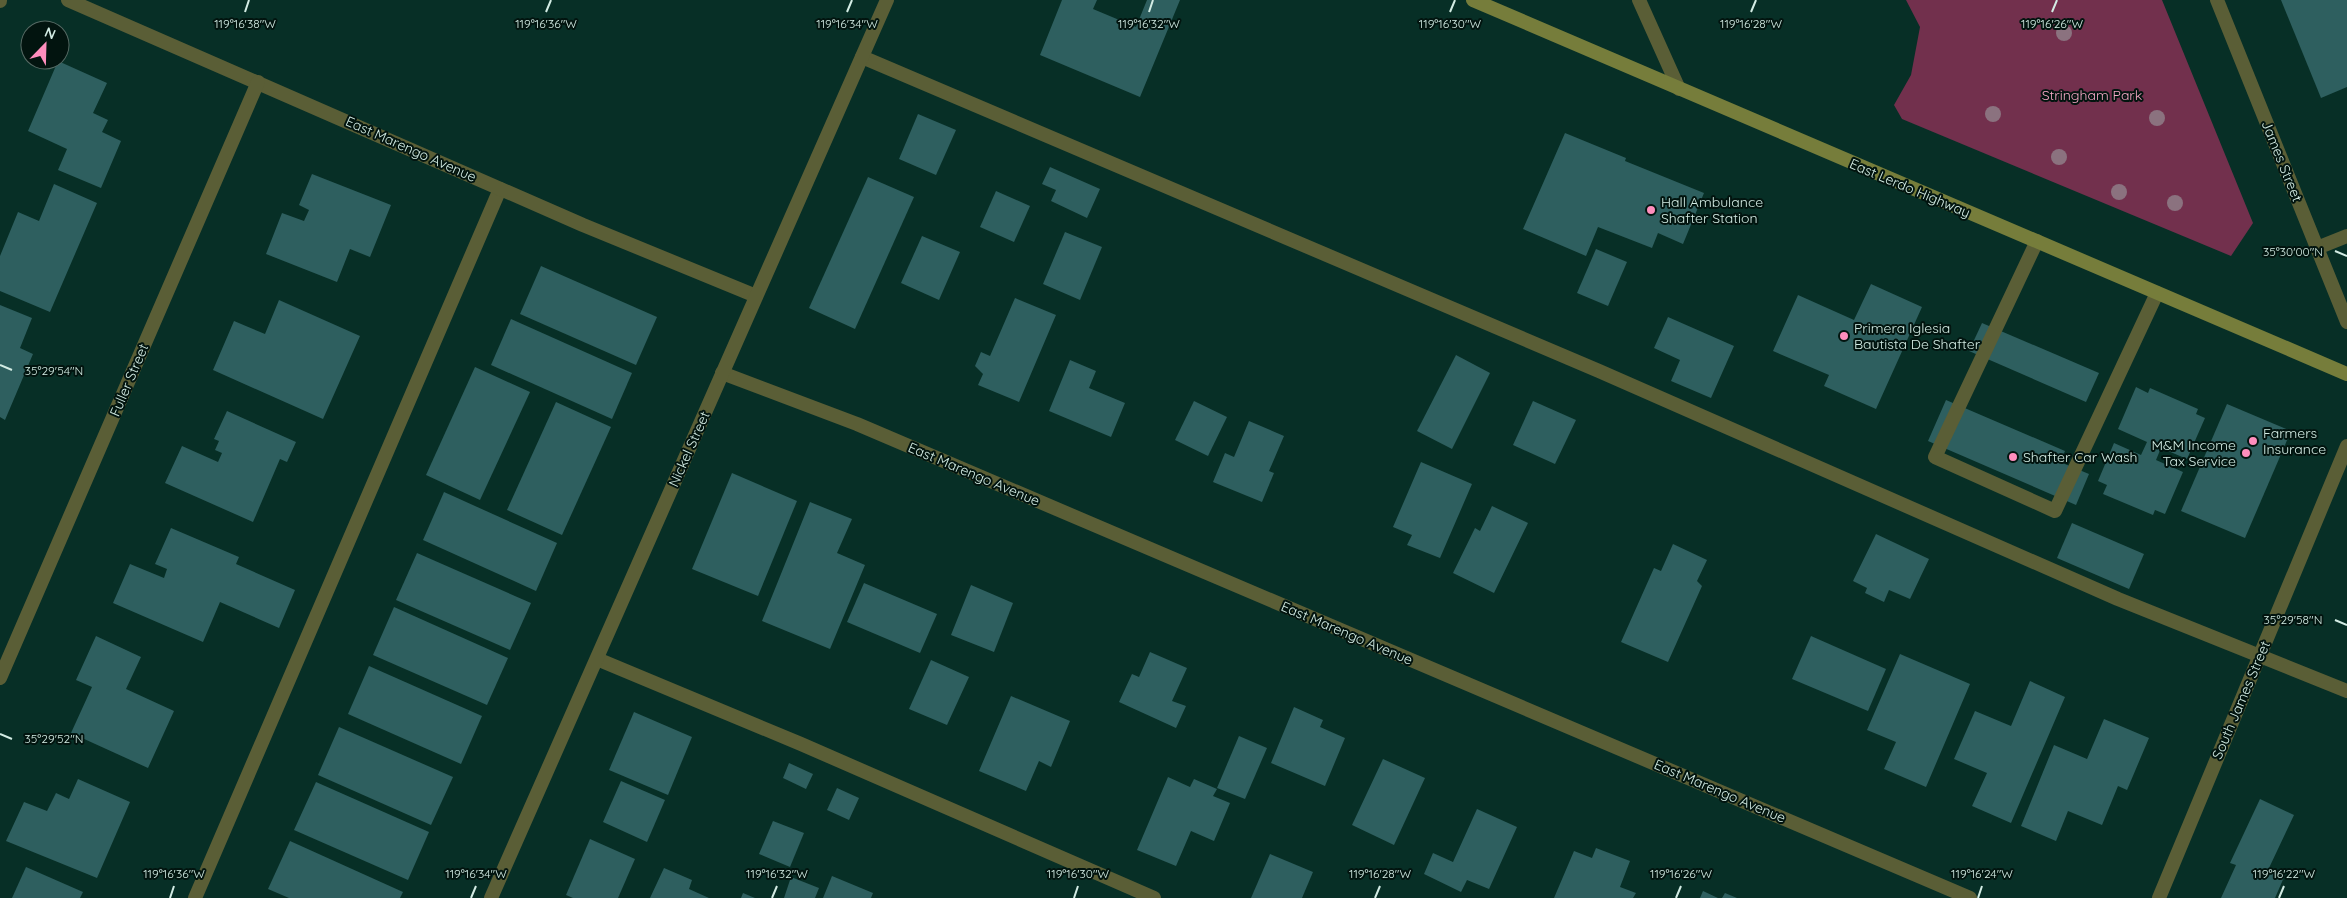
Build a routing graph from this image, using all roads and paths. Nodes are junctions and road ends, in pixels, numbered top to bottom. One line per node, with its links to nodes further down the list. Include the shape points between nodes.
1 (68, 0): 7 (street, East Marengo Avenue)
2 (886, 0): 6 (street, Nickel Street)
3 (1473, 0): 8 (main road, East Lerdo Highway)
4 (1640, 0): 8 (street)
5 (2217, 0): 12 (street, James Street)
6 (862, 57): 14 (street, Nickel Street); 19 (street, via 1599,370 2118,600)
7 (258, 82): 9 (street, East Marengo Avenue); 21 (street, Fuller Street)
8 (1679, 89): 11 (main road, East Lerdo Highway)
9 (500, 189): 14 (street, East Marengo Avenue); 23 (street)
10 (2347, 236): 12 (street)
11 (2037, 241): 13 (main road, East Lerdo Highway); 13 (street, via 1935,457 2055,510)
12 (2317, 248): 15 (street, James Street)
13 (2157, 293): 17 (main road, East Lerdo Highway)
14 (756, 296): 16 (street, Nickel Street)
15 (2347, 322)
16 (722, 373): 20 (street, Nickel Street); 26 (street, East Marengo Avenue, via 857,424)
17 (2347, 374)
18 (2347, 446): 19 (street, South James Street)
19 (2259, 657): 22 (street); 27 (street, South James Street)
20 (597, 659): 24 (street, Nickel Street); 25 (street)
21 (0, 678)
22 (2347, 691)
23 (196, 898)
24 (491, 898)
25 (1154, 898)
26 (1970, 898)
27 (2159, 898)

